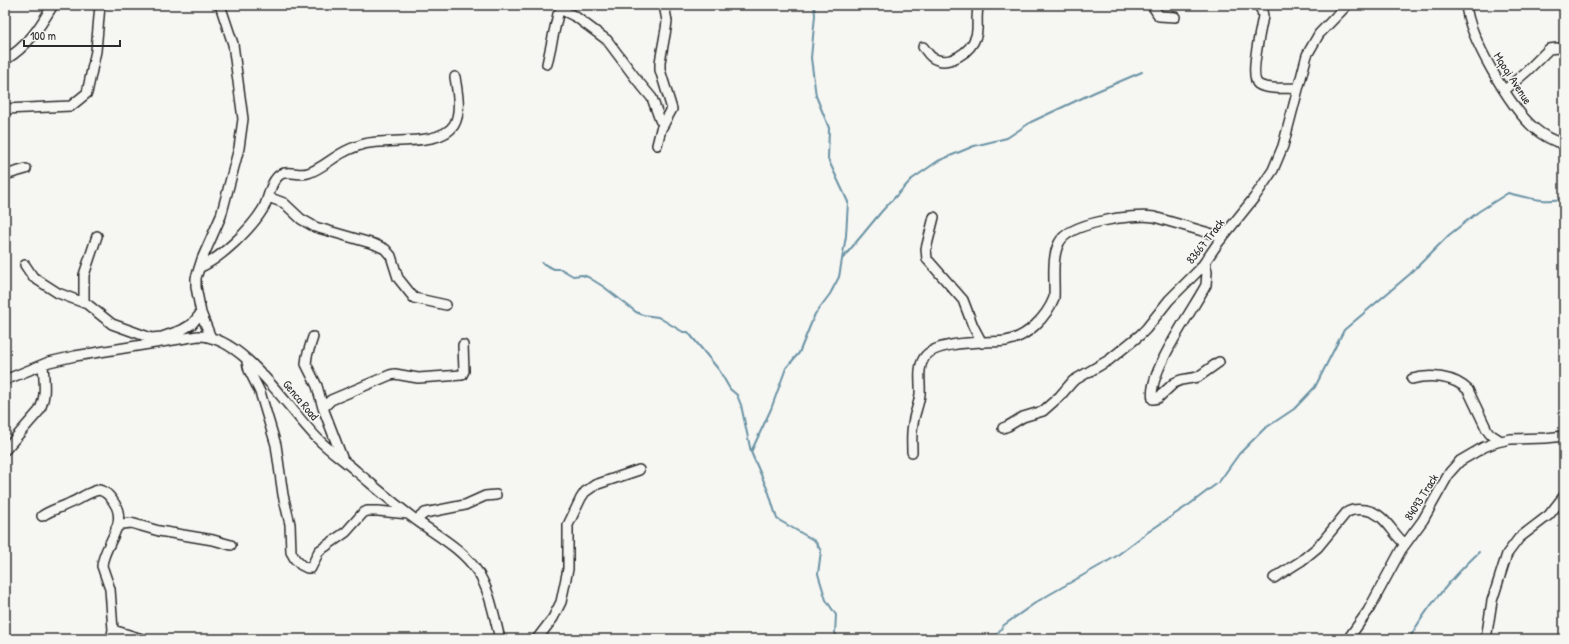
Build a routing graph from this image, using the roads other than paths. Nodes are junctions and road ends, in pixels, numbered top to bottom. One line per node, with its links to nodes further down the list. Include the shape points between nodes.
1 (54, 5): 13 (street, via 31,39)
2 (100, 5): 18 (street, via 96,51 85,96 71,106)
3 (220, 5): 30 (street, via 232,44 242,107 242,131 221,216)
4 (664, 5): 19 (street, via 666,29 660,70 672,109)
5 (979, 5): 11 (street, via 976,38 962,54 953,60 934,59)
6 (1152, 5): 10 (street, via 1159,16)
7 (1258, 5): 16 (street, via 1262,16 1254,66 1256,81 1259,85 1283,89)
8 (1347, 5): 16 (street, 83667 Track, via 1314,40 1304,62)
9 (1466, 5): 17 (street, Mqoqi Avenue, via 1476,40)
10 (1175, 17)
11 (923, 47)
12 (1564, 51): 17 (street, via 1557,48 1549,49)
13 (5, 60)
14 (547, 64): 19 (street, via 558,14 564,11 607,40 652,98)
15 (456, 77): 24 (street, via 456,118 454,124 445,132 423,140 367,144 345,151 309,173 281,174 273,184)
16 (1298, 88): 27 (street, 83667 Track, via 1273,170)
17 (1505, 90): 20 (street, Mqoqi Avenue, via 1535,129)
18 (5, 108)
19 (664, 124): 21 (street)
20 (1564, 144)
21 (657, 145)
22 (26, 169): 23 (street)
23 (5, 174)
24 (268, 197): 30 (street, via 258,217 233,244); 32 (street, via 284,203 301,219 315,227 385,249 391,256 398,278 414,298)
25 (934, 217): 36 (street, via 926,249 927,259 963,300)
26 (97, 236): 31 (street, via 84,275)
27 (1224, 237): 28 (street, 83667 Track); 36 (street, via 1144,216 1118,218 1071,231 1059,244 1054,262 1054,298 1047,312 1029,330 1014,339)
28 (1205, 262): 39 (street, via 1206,284 1160,365 1152,399 1158,398 1174,383 1198,377); 44 (street, 83667 Track, via 1146,329 1109,360 1073,380 1043,411 1023,417)
29 (25, 265): 31 (street, via 37,281)
30 (199, 268): 33 (street, via 196,287)
31 (84, 303): 33 (street, via 112,324 153,338 182,330 192,324)
32 (446, 305)
33 (201, 313): 35 (street)
34 (313, 337): 43 (street, via 306,364)
35 (211, 338): 38 (street, Genca Road, via 225,343); 40 (street, Genca Road, via 180,338 75,356)
36 (982, 343): 48 (street, via 932,350 924,358 911,434)
37 (464, 345): 43 (street, via 462,375 418,378 390,375 331,400)
38 (247, 361): 49 (street, Genca Road, via 283,396 319,440); 53 (street, via 260,392 276,446 290,524 291,552 295,559 305,567 311,568 319,551 346,532 358,517 367,511)
39 (1219, 362)
40 (43, 365): 42 (street, Genca Road); 47 (street, via 45,398 42,405)
41 (1412, 379): 46 (street, via 1438,377 1465,386 1487,430)
42 (5, 380)
43 (324, 408): 49 (street)
44 (1002, 428)
45 (1564, 436): 46 (street, 84093 Track)
46 (1501, 441): 57 (street, 84093 Track, via 1465,457 1454,466 1423,520)
47 (5, 450)
48 (912, 452)
49 (344, 461): 53 (street, Genca Road)
50 (639, 470): 63 (street, via 595,485 581,498 568,525 568,570 561,602 553,618)
51 (496, 496): 55 (street, via 485,496 465,505 426,513)
52 (1564, 496): 65 (street, via 1542,522 1519,538 1507,554 1492,601)
53 (408, 514): 55 (street, Genca Road)
54 (42, 516): 56 (street, via 98,490 107,493 115,504 118,516)
55 (416, 520): 62 (street, Genca Road, via 456,549 477,571 487,593)
56 (116, 528): 58 (street, via 131,523); 60 (street, via 102,566 110,589)
57 (1405, 544): 59 (street, via 1380,515 1367,510 1351,510 1318,547); 64 (street, 84093 Track, via 1368,611)
58 (231, 545)
59 (1274, 578)
60 (112, 635): 61 (street)
61 (142, 639)
62 (500, 639)
63 (536, 639)
64 (1348, 639)
65 (1486, 639)

